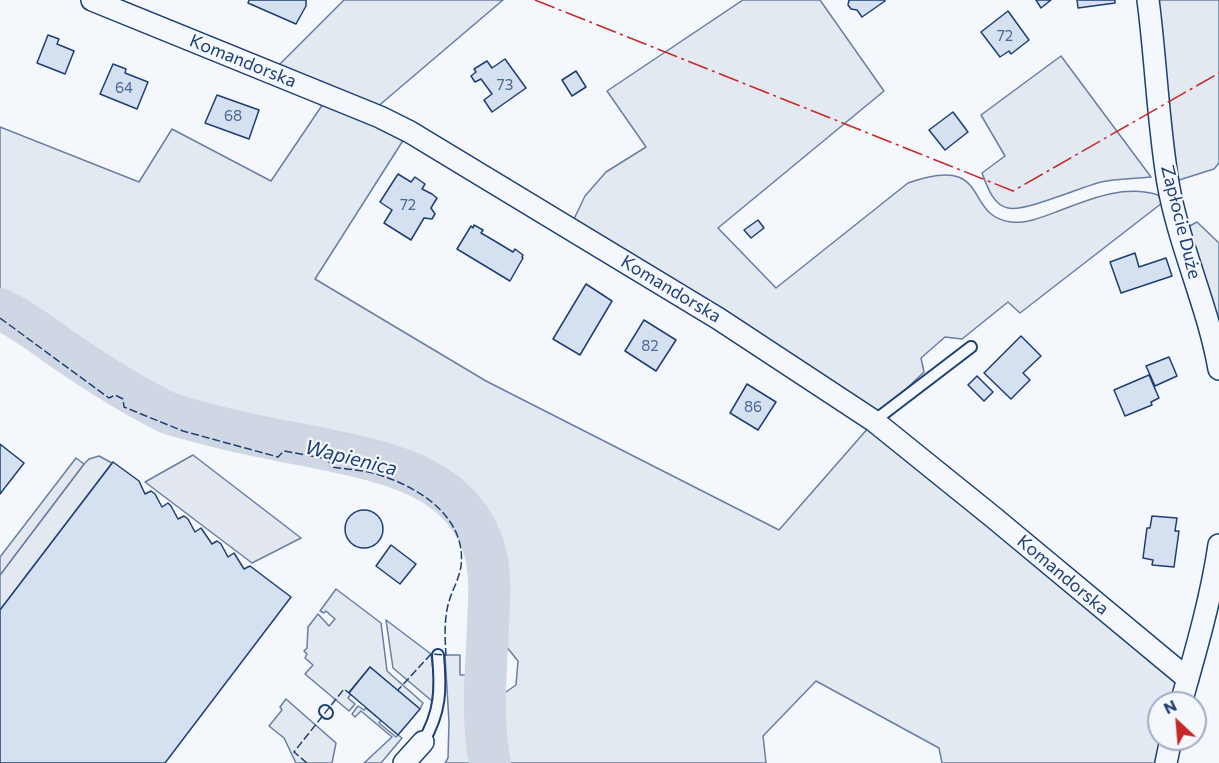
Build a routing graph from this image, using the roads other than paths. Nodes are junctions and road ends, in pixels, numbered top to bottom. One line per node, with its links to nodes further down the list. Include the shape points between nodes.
1 (92, 0): 5 (street, Komandorska, via 358,107 410,132 719,319)
2 (1148, 0): 4 (street, Zapłocie Duże, via 1168,183)
3 (970, 347): 5 (lane)
4 (1219, 369)
5 (874, 422): 8 (street, Komandorska)
6 (1219, 545): 8 (street, via 1214,581)
7 (438, 655): 10 (lane, via 438,711)
8 (1188, 679): 9 (street)
9 (1184, 691)
10 (423, 742): 11 (street)
11 (404, 763)

